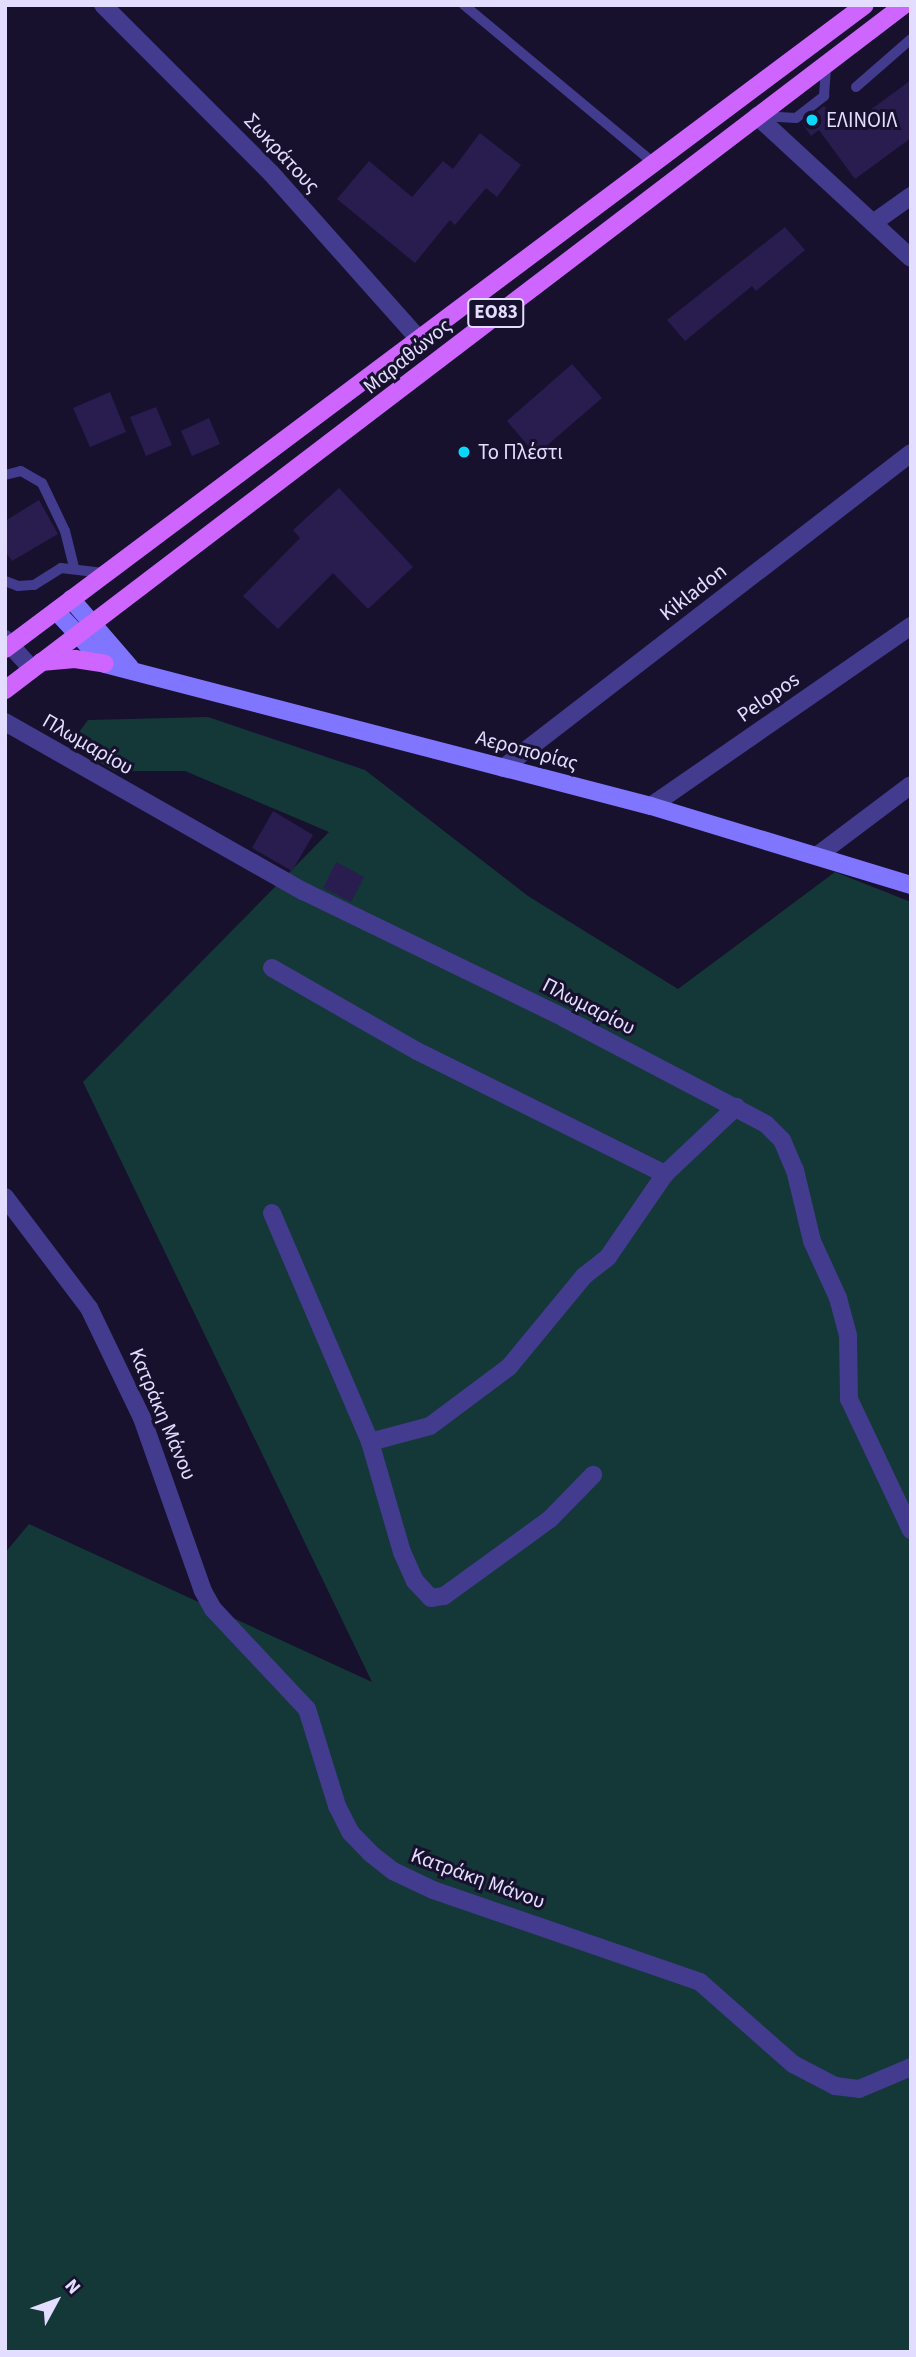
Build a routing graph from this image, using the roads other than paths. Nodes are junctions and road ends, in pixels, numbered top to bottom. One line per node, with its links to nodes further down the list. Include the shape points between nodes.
1 (103, 5): 13 (street, Σωκράτους, via 262,164)
2 (464, 5): 9 (lane)
3 (865, 5): 9 (main road, Μαραθώνος / ΕΟ83)
4 (904, 5): 6 (main road, Μαραθώνος / ΕΟ83)
5 (911, 39): 7 (lane)
6 (826, 64): 8 (main road, Μαραθώνος / ΕΟ83); 8 (lane, via 824,96 796,118)
7 (856, 87)
8 (757, 116): 11 (street); 21 (main road, Μαραθώνος / ΕΟ83)
9 (656, 164): 13 (main road, Μαραθώνος / ΕΟ83)
10 (911, 195): 11 (street)
11 (873, 223): 12 (street)
12 (911, 258)
13 (419, 339): 17 (main road, Μαραθώνος / ΕΟ83)
14 (911, 453): 30 (street, Kikladon)
15 (5, 475): 16 (lane, via 21,471 42,483 65,531)
16 (74, 568): 17 (lane); 18 (lane, via 61,568 26,586)
17 (104, 573): 19 (main road, Μαραθώνος / ΕΟ83)
18 (5, 581)
19 (71, 599): 20 (main road, Μαραθώνος / ΕΟ83); 21 (street)
20 (56, 611): 23 (street); 24 (main road, Μαραθώνος / ΕΟ83)
21 (91, 624): 23 (main road, Μαραθώνος / ΕΟ83); 27 (street)
22 (911, 626): 32 (street, Pelopos)
23 (76, 635): 25 (street); 26 (main road, Μαραθώνος / ΕΟ83)
24 (7, 644): 26 (street)
25 (105, 664): 26 (main road, via 75,659); 27 (street, Αεροπορίας)
26 (37, 665): 28 (main road, Μαραθώνος / ΕΟ83)
27 (130, 667): 30 (street, Αεροπορίας)
28 (5, 690)
29 (5, 722): 36 (street, Πλωμαρίου, via 303,891)
30 (503, 768): 32 (street, Αεροπορίας)
31 (911, 785): 33 (street)
32 (651, 806): 33 (street, Αεροπορίας)
33 (818, 855): 34 (street, Αεροπορίας)
34 (906, 879)
35 (272, 968): 37 (street, via 417,1051)
36 (736, 1107): 37 (street); 42 (street, Πλωμαρίου, via 782,1140 791,1160 812,1241 827,1267 848,1336 849,1399)
37 (665, 1174): 40 (street, via 608,1257 584,1276 509,1367 430,1426)
38 (5, 1197): 43 (street, Κατράκη Μάνου, via 89,1308 142,1418 213,1609 307,1709 337,1806 350,1832 370,1853 433,1890 700,1982 793,2064 835,2087 859,2089)
39 (272, 1213): 40 (street)
40 (370, 1442): 41 (street, via 402,1552 415,1581 431,1598 444,1596 550,1519)
41 (593, 1475)
42 (911, 1530)
43 (911, 2067)

